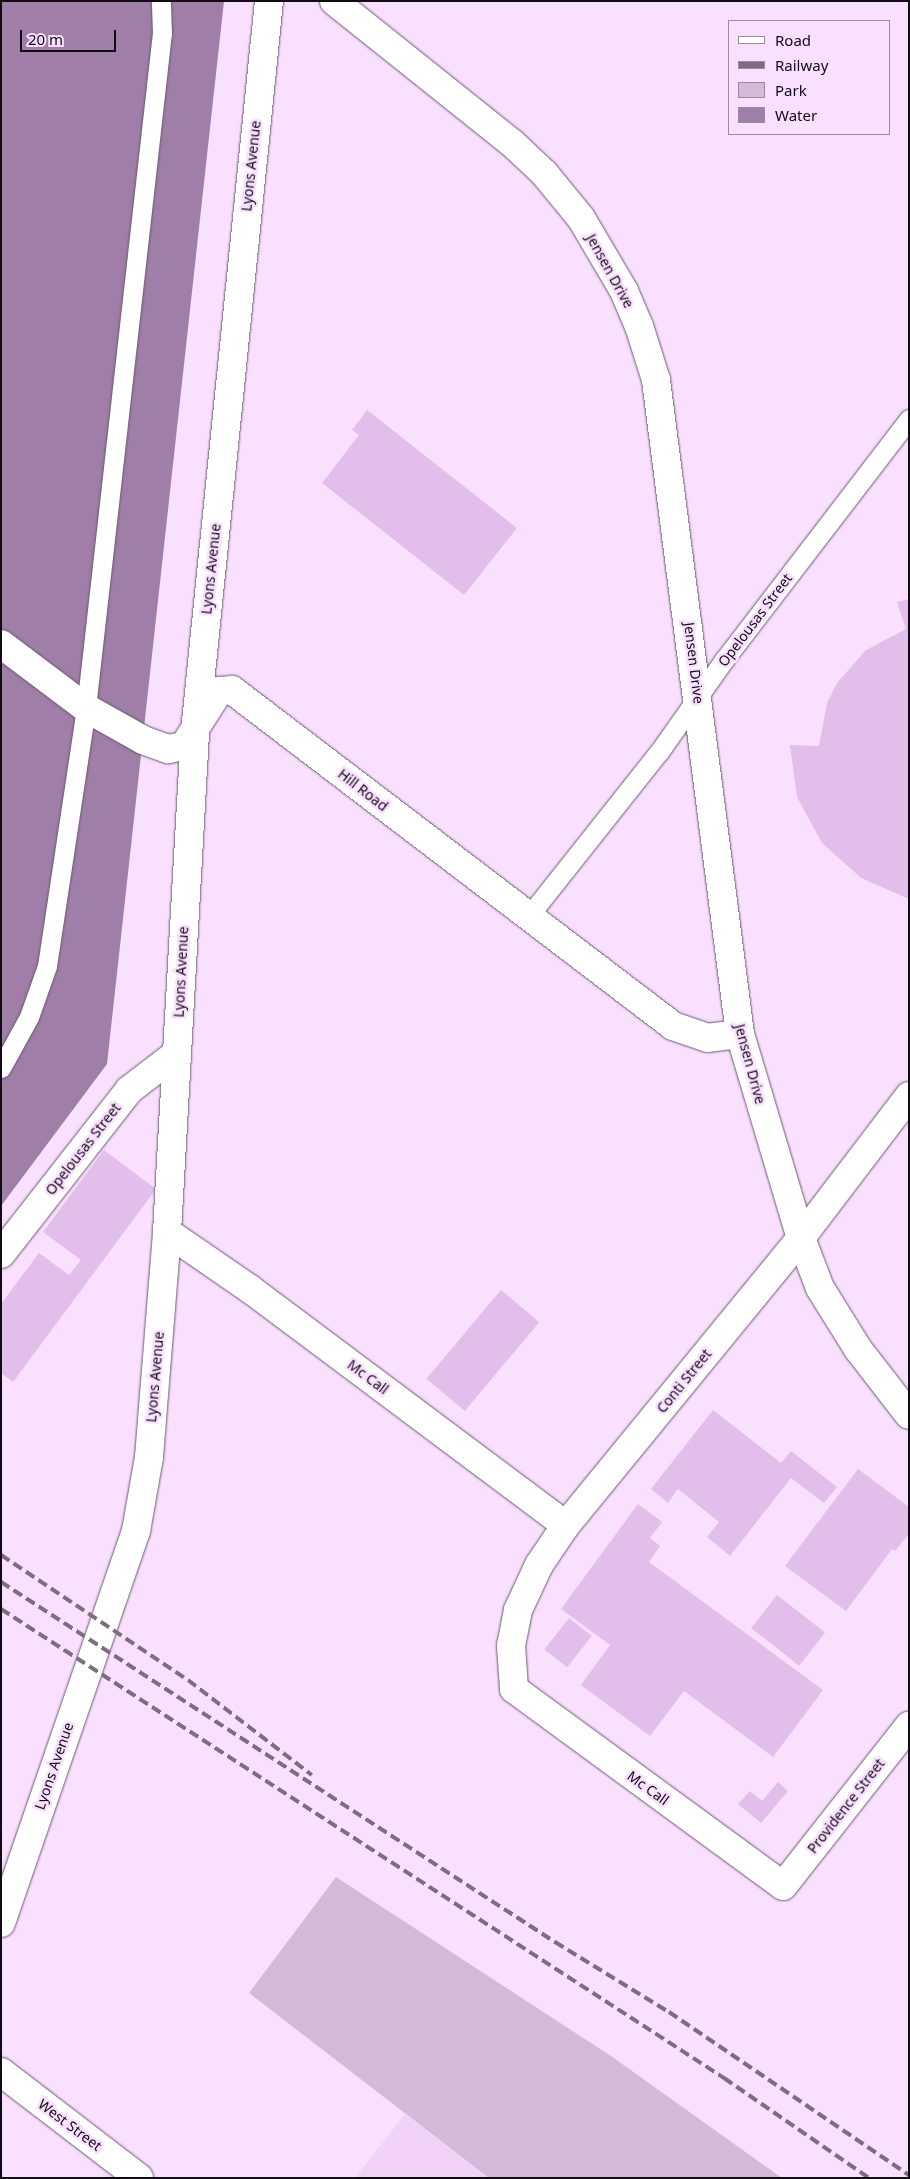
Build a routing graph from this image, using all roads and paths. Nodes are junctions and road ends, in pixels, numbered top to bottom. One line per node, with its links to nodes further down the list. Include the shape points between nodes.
1 (161, 1): 7 (lane, via 162,33)
2 (269, 1): 8 (street, Lyons Avenue)
3 (334, 1): 6 (street, Jensen Drive, via 544,172 581,218 624,291 656,380)
4 (909, 419): 6 (lane, Opelousas Street)
5 (1, 644): 7 (street, Hill Road)
6 (698, 696): 9 (lane, Opelousas Street, via 659,752); 10 (street, Jensen Drive)
7 (86, 708): 8 (street, Hill Road, via 143,740 168,749 184,746); 12 (lane, via 47,966 29,1018)
8 (196, 732): 9 (street, Hill Road, via 219,691 232,690); 11 (street, Lyons Avenue)
9 (528, 917): 10 (street, Hill Road, via 673,1026 707,1038)
10 (740, 1034): 15 (street, Jensen Drive)
11 (176, 1054): 14 (street, Lyons Avenue); 16 (street, Opelousas Street, via 129,1090)
12 (1, 1068)
13 (909, 1096): 15 (street, Conti Street)
14 (167, 1232): 18 (street, Mc Call, via 250,1289); 22 (street, Lyons Avenue, via 149,1457 136,1531)
15 (801, 1238): 17 (street, Jensen Drive, via 820,1288 858,1349); 18 (street, Conti Street)
16 (1, 1254)
17 (909, 1415)
18 (566, 1525): 19 (street, Conti Street, via 539,1565 518,1610 511,1645)
19 (514, 1689): 21 (street, Mc Call)
20 (909, 1726): 21 (street, Providence Street)
21 (783, 1886)
22 (1, 1923)
23 (1, 2072): 24 (street, West Street)
24 (139, 2178)

